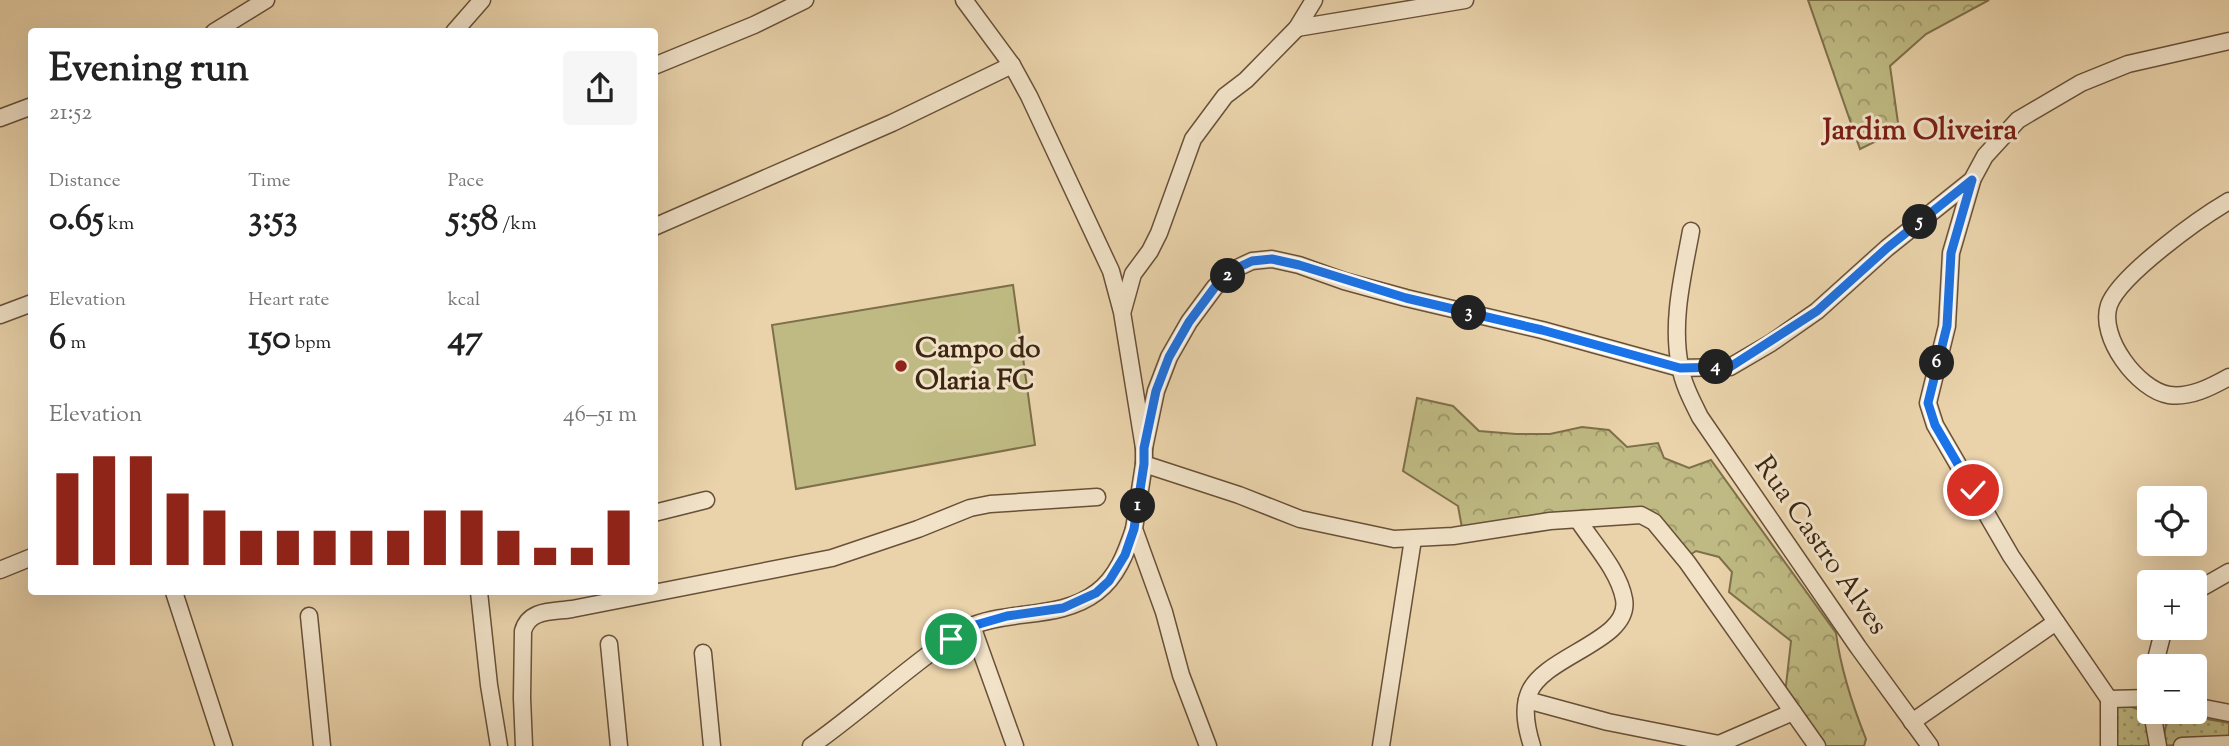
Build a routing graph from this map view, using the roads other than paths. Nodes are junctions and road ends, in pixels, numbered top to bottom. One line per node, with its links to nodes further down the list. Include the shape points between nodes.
1 (266, 0): 7 (street)
2 (482, 0): 8 (street)
3 (805, 0): 11 (street)
4 (964, 0): 12 (street)
5 (1314, 0): 9 (street)
6 (1465, 0): 9 (street)
7 (220, 28)
8 (458, 28)
9 (1297, 28): 20 (street, via 1225,96 1193,139 1159,233 1133,274)
10 (2229, 41): 15 (street, via 2128,64 2081,83 2018,120 1985,156)
11 (658, 64)
12 (1012, 65): 17 (street); 20 (street, via 1100,243)
13 (28, 108): 14 (street)
14 (0, 118)
15 (1972, 180): 22 (street, via 1817,311 1771,343 1730,367); 40 (street, via 1951,253 1947,326 1928,403 1935,425 1997,532)
16 (2229, 201): 23 (street, via 2130,278 2109,305 2107,321 2124,361 2156,391 2184,395)
17 (658, 225)
18 (1691, 231): 22 (street, Rua Castro Alves, via 1679,298 1676,341)
19 (28, 304): 21 (street)
20 (1122, 313): 24 (street)
21 (0, 315)
22 (1680, 368): 24 (street, via 1406,298 1299,265 1272,259 1252,261 1215,287 1169,357 1156,391); 50 (street, Rua Castro Alves, via 1700,417)
23 (2229, 377)
24 (1144, 456): 29 (street); 30 (street, via 1300,519 1368,535)
25 (1097, 497): 35 (street, via 970,508 832,558)
26 (706, 500): 27 (street)
27 (658, 512)
28 (1578, 520): 30 (street); 46 (street, via 1622,589 1625,611 1611,630 1547,671 1534,683); 48 (street, via 1642,515 1654,522)
29 (1134, 529): 41 (street, via 1125,555 1096,593 1063,608); 61 (street)
30 (1413, 539): 62 (street)
31 (28, 559): 32 (street)
32 (0, 570)
33 (2229, 572): 34 (street)
34 (2207, 585)
35 (658, 592)
36 (175, 595): 53 (street)
37 (479, 595): 55 (street)
38 (643, 595): 56 (street, via 537,614 526,621)
39 (309, 616): 54 (street)
40 (2056, 622): 45 (street); 50 (street)
41 (972, 626): 59 (street); 60 (street)
42 (609, 644): 57 (street)
43 (703, 653): 58 (street)
44 (2137, 698): 45 (street)
45 (2109, 699): 66 (street)
46 (1527, 700): 48 (street, via 1719,744); 63 (street, via 1525,718)
47 (2207, 709): 49 (street)
48 (1793, 712): 64 (street)
49 (2229, 713)
50 (1912, 722): 65 (street, Rua Castro Alves)
51 (2154, 724): 67 (street)
52 (2229, 744): 68 (street)
53 (224, 746)
54 (322, 746)
55 (499, 746)
56 (524, 746)
57 (619, 746)
58 (712, 746)
59 (811, 746)
60 (1015, 746)
61 (1208, 746)
62 (1381, 746)
63 (1532, 746)
64 (1817, 746)
65 (1930, 746)
66 (2109, 746)
67 (2158, 746)
68 (2182, 746)

